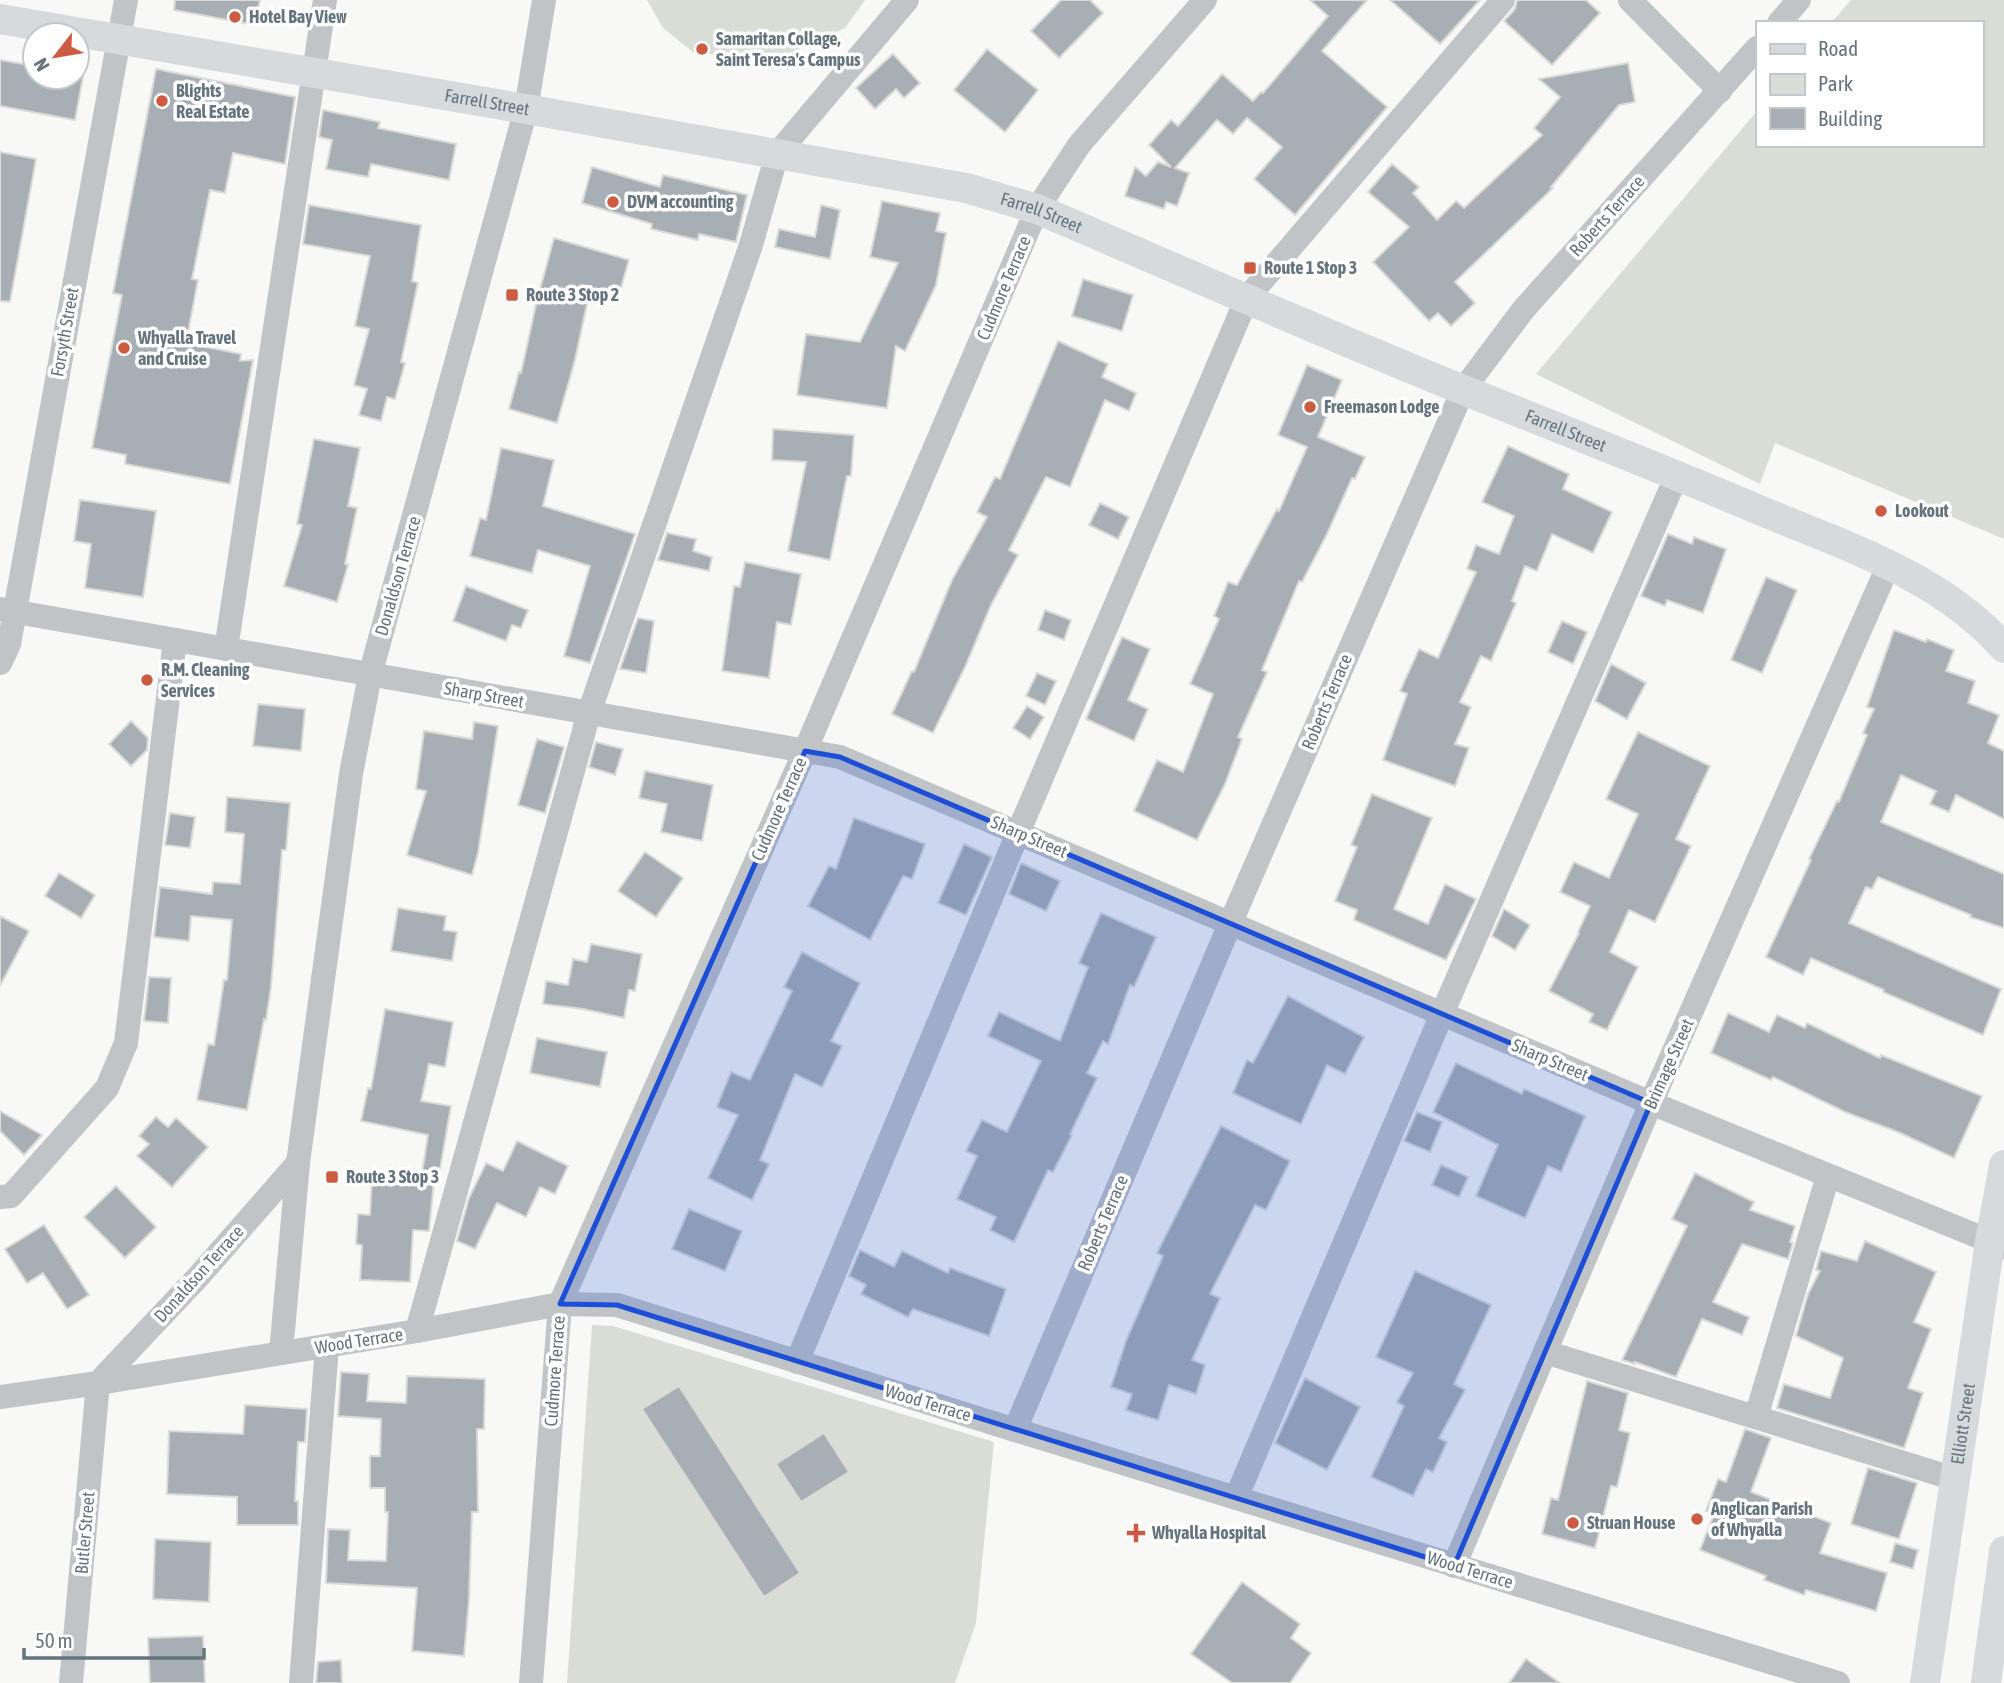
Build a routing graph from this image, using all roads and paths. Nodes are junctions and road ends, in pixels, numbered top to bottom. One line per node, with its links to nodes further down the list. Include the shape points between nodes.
1 (126, 0): 11 (street, Forsyth Street)
2 (325, 0): 13 (street)
3 (544, 0): 15 (street, Donaldson Terrace)
4 (907, 0): 16 (street)
5 (1205, 0): 17 (street, Cudmore Terrace, via 1079,145)
6 (1503, 0): 18 (street)
7 (1630, 0): 14 (street)
8 (1799, 0): 10 (street)
9 (0, 19): 11 (main road, Farrell Street)
10 (1781, 21)
11 (118, 41): 13 (main road, Farrell Street); 22 (street, Forsyth Street)
12 (1756, 49): 14 (street, Roberts Terrace)
13 (312, 73): 15 (main road, Farrell Street); 25 (street)
14 (1720, 91): 19 (street, Roberts Terrace, via 1523,310)
15 (526, 109): 16 (main road, Farrell Street); 27 (street, Donaldson Terrace)
16 (777, 154): 17 (main road, Farrell Street, via 966,188); 28 (street, via 751,245)
17 (1038, 209): 18 (main road, Farrell Street); 29 (street, Cudmore Terrace)
18 (1247, 298): 19 (main road, Farrell Street); 30 (street)
19 (1463, 390): 20 (main road, Farrell Street); 31 (street, Roberts Terrace)
20 (1677, 475): 21 (main road, Farrell Street); 32 (street)
21 (1889, 564): 24 (main road, Farrell Street, via 1955,605); 33 (street, Brimage Street)
22 (7, 610): 23 (street, Sharp Street); 26 (street, Forsyth Street, via 9,644)
23 (175, 640): 25 (street, Sharp Street); 37 (street, via 126,1043 107,1088 11,1195)
24 (2004, 648)
25 (226, 649): 27 (street, Sharp Street)
26 (0, 663)
27 (370, 675): 28 (street, Sharp Street); 34 (street, Donaldson Terrace, via 351,774)
28 (589, 713): 29 (street, Sharp Street); 40 (street)
29 (805, 751): 30 (street, Sharp Street, via 840,757); 39 (street, Cudmore Terrace)
30 (1018, 833): 31 (street, Sharp Street); 44 (street)
31 (1230, 924): 32 (street, Sharp Street); 48 (street, Roberts Terrace)
32 (1442, 1014): 33 (street, Sharp Street); 50 (street)
33 (1651, 1103): 36 (street, Sharp Street); 42 (street, Brimage Street)
34 (298, 1163): 43 (street, Donaldson Terrace); 45 (street, Donaldson Terrace)
35 (2004, 1165): 38 (main road, Elliott Street)
36 (1828, 1176): 38 (street, Sharp Street); 47 (street)
37 (0, 1197)
38 (1997, 1245): 49 (main road, Elliott Street)
39 (560, 1304): 40 (street, Wood Terrace); 44 (street, Wood Terrace, via 617,1305); 55 (street, Cudmore Terrace)
40 (417, 1331): 41 (street, Wood Terrace)
41 (327, 1346): 43 (street, Wood Terrace); 54 (street)
42 (1545, 1352): 47 (street); 52 (street, Brimage Street)
43 (281, 1353): 45 (street, Wood Terrace)
44 (797, 1362): 48 (street, Wood Terrace)
45 (98, 1384): 46 (street, Wood Terrace); 53 (street, Butler Street)
46 (0, 1397)
47 (1756, 1418): 49 (street)
48 (1015, 1430): 50 (street, Wood Terrace)
49 (1955, 1479): 57 (main road, Elliott Street)
50 (1236, 1498): 52 (street, Wood Terrace)
51 (2004, 1551): 58 (main road)
52 (1454, 1566): 56 (street, Wood Terrace)
53 (71, 1683)
54 (301, 1683)
55 (531, 1683)
56 (1838, 1683)
57 (1925, 1683)
58 (1986, 1683)

